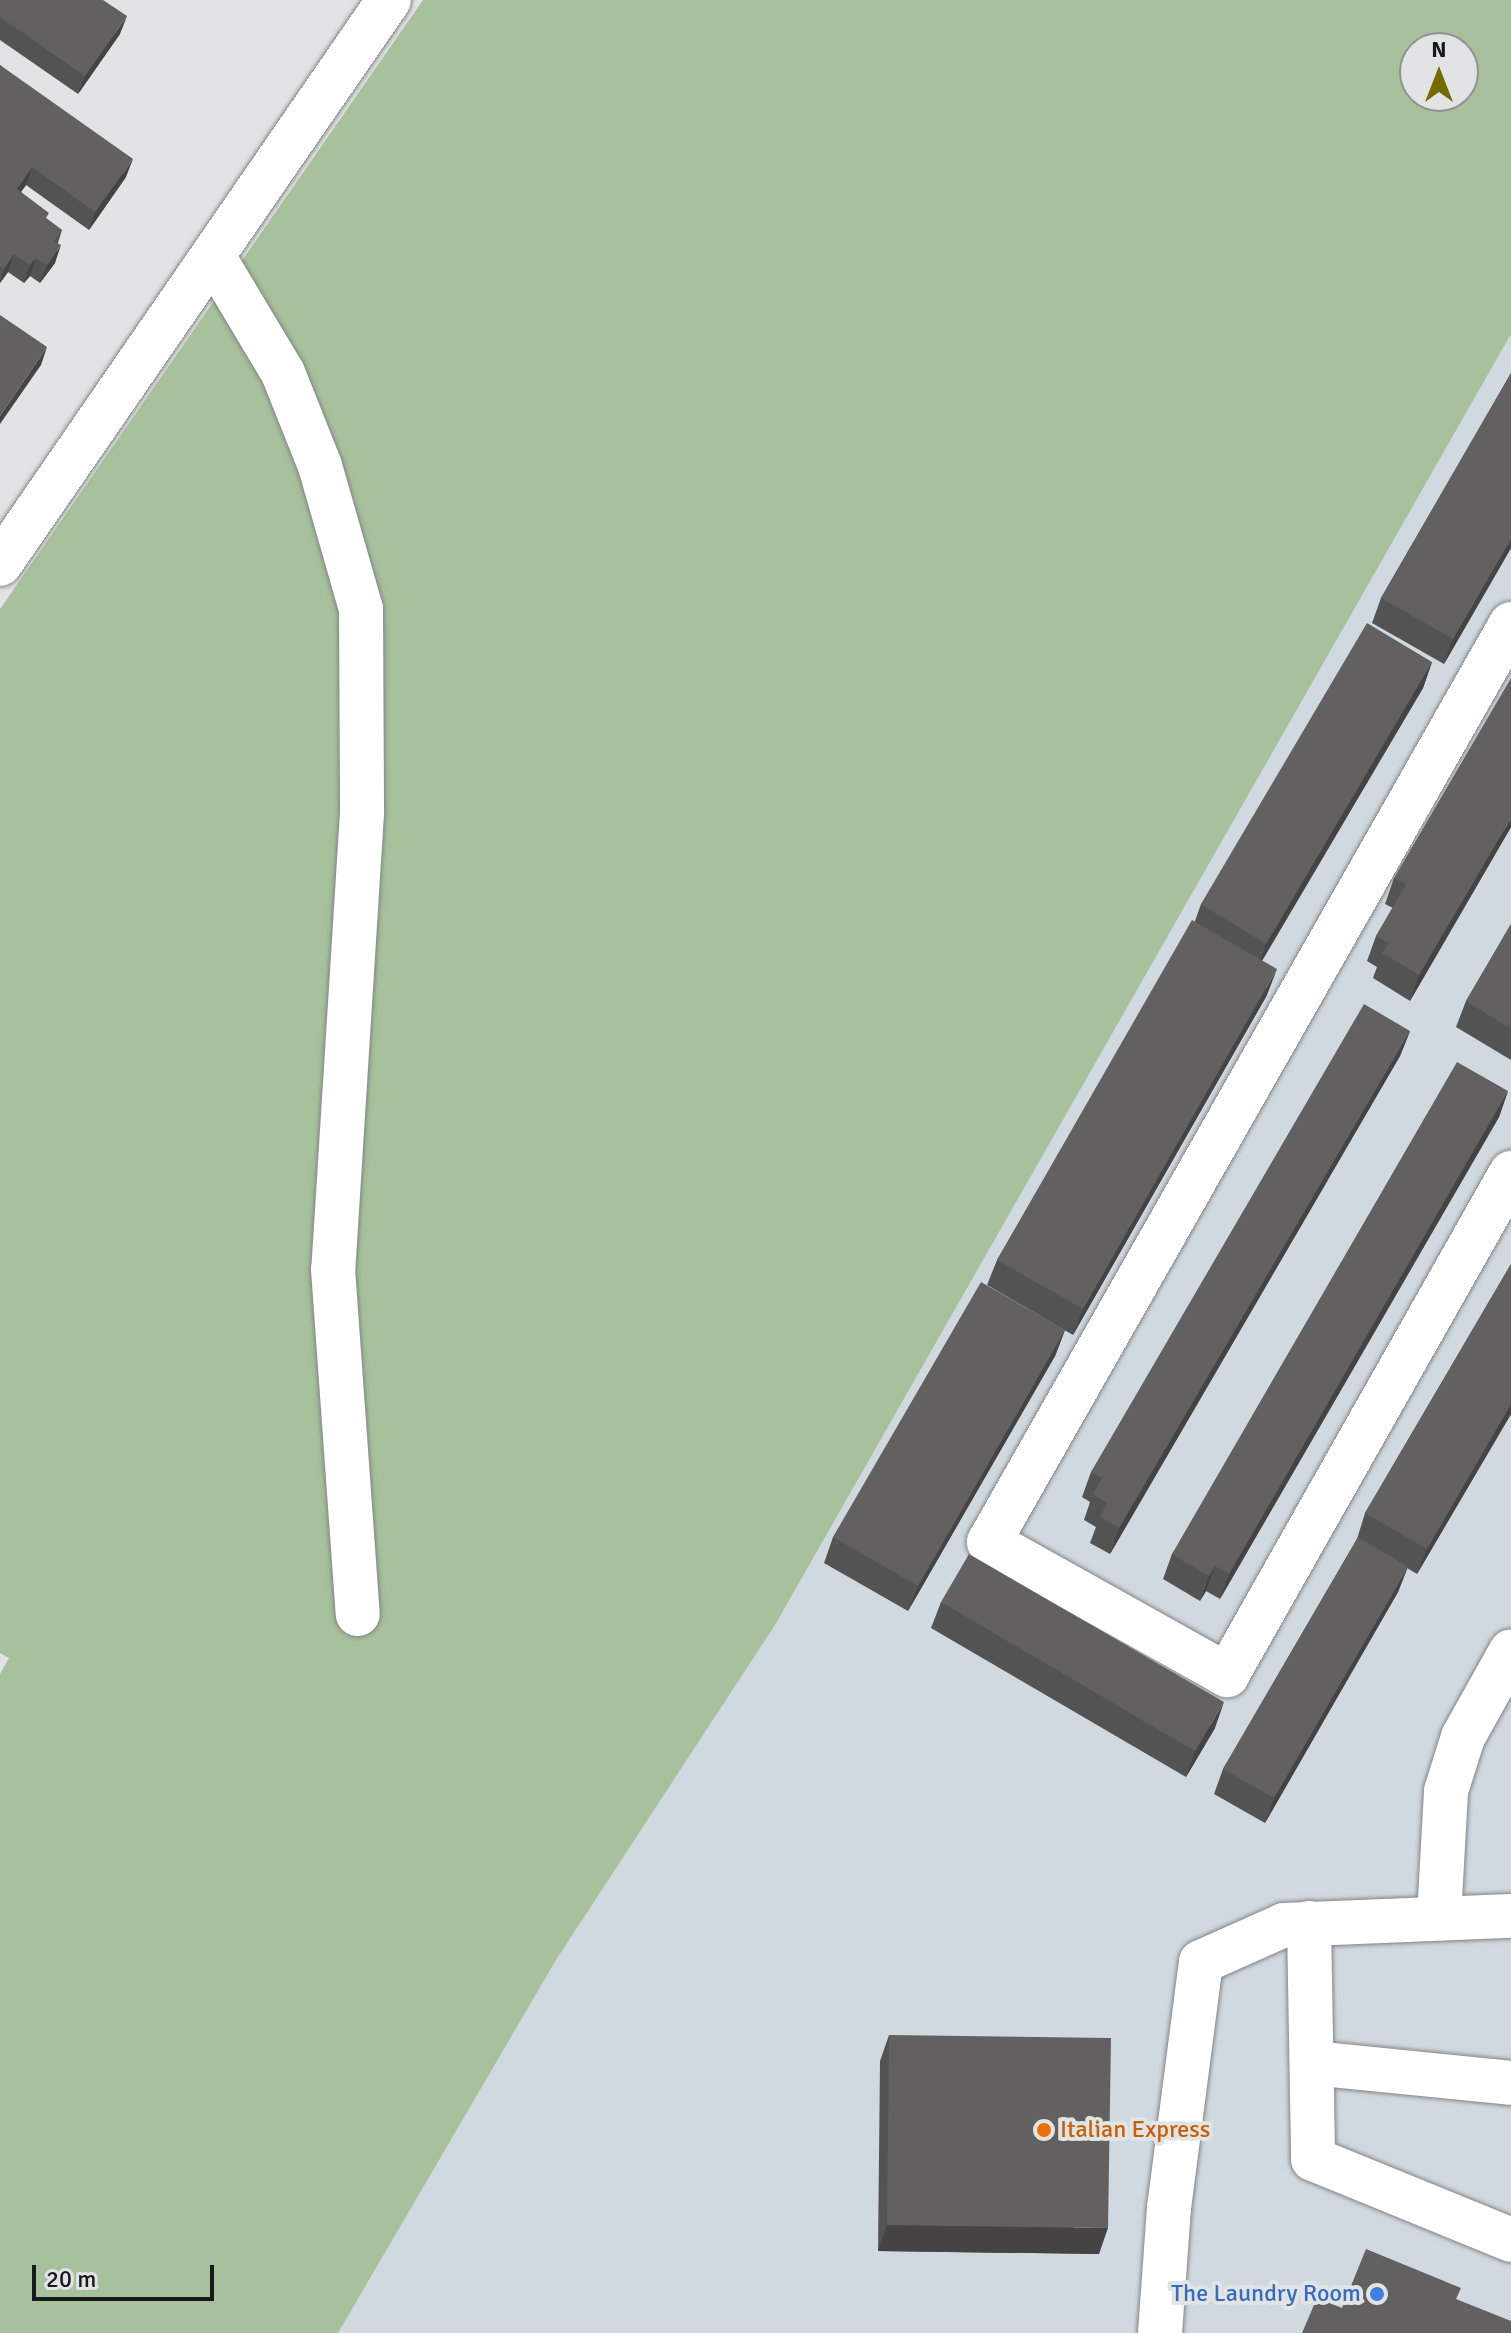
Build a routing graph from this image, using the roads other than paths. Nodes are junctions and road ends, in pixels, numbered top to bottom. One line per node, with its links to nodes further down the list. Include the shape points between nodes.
1 (389, 0): 2 (street)
2 (213, 256): 3 (street); 6 (street, via 283,373 320,466 361,609 362,813 333,1269)
3 (0, 564)
4 (1511, 624): 5 (street, via 989,1542 1227,1675)
5 (1511, 1173)
6 (358, 1614)
7 (1510, 1653): 9 (street, via 1463,1737 1446,1791)
8 (1511, 1916): 9 (street)
9 (1439, 1917): 10 (street)
10 (1297, 1924): 11 (street); 14 (street, via 1201,1962 1169,2208)
11 (1312, 2063): 12 (street); 13 (street, via 1313,2159)
12 (1511, 2083)
13 (1511, 2240)
14 (1160, 2333)

